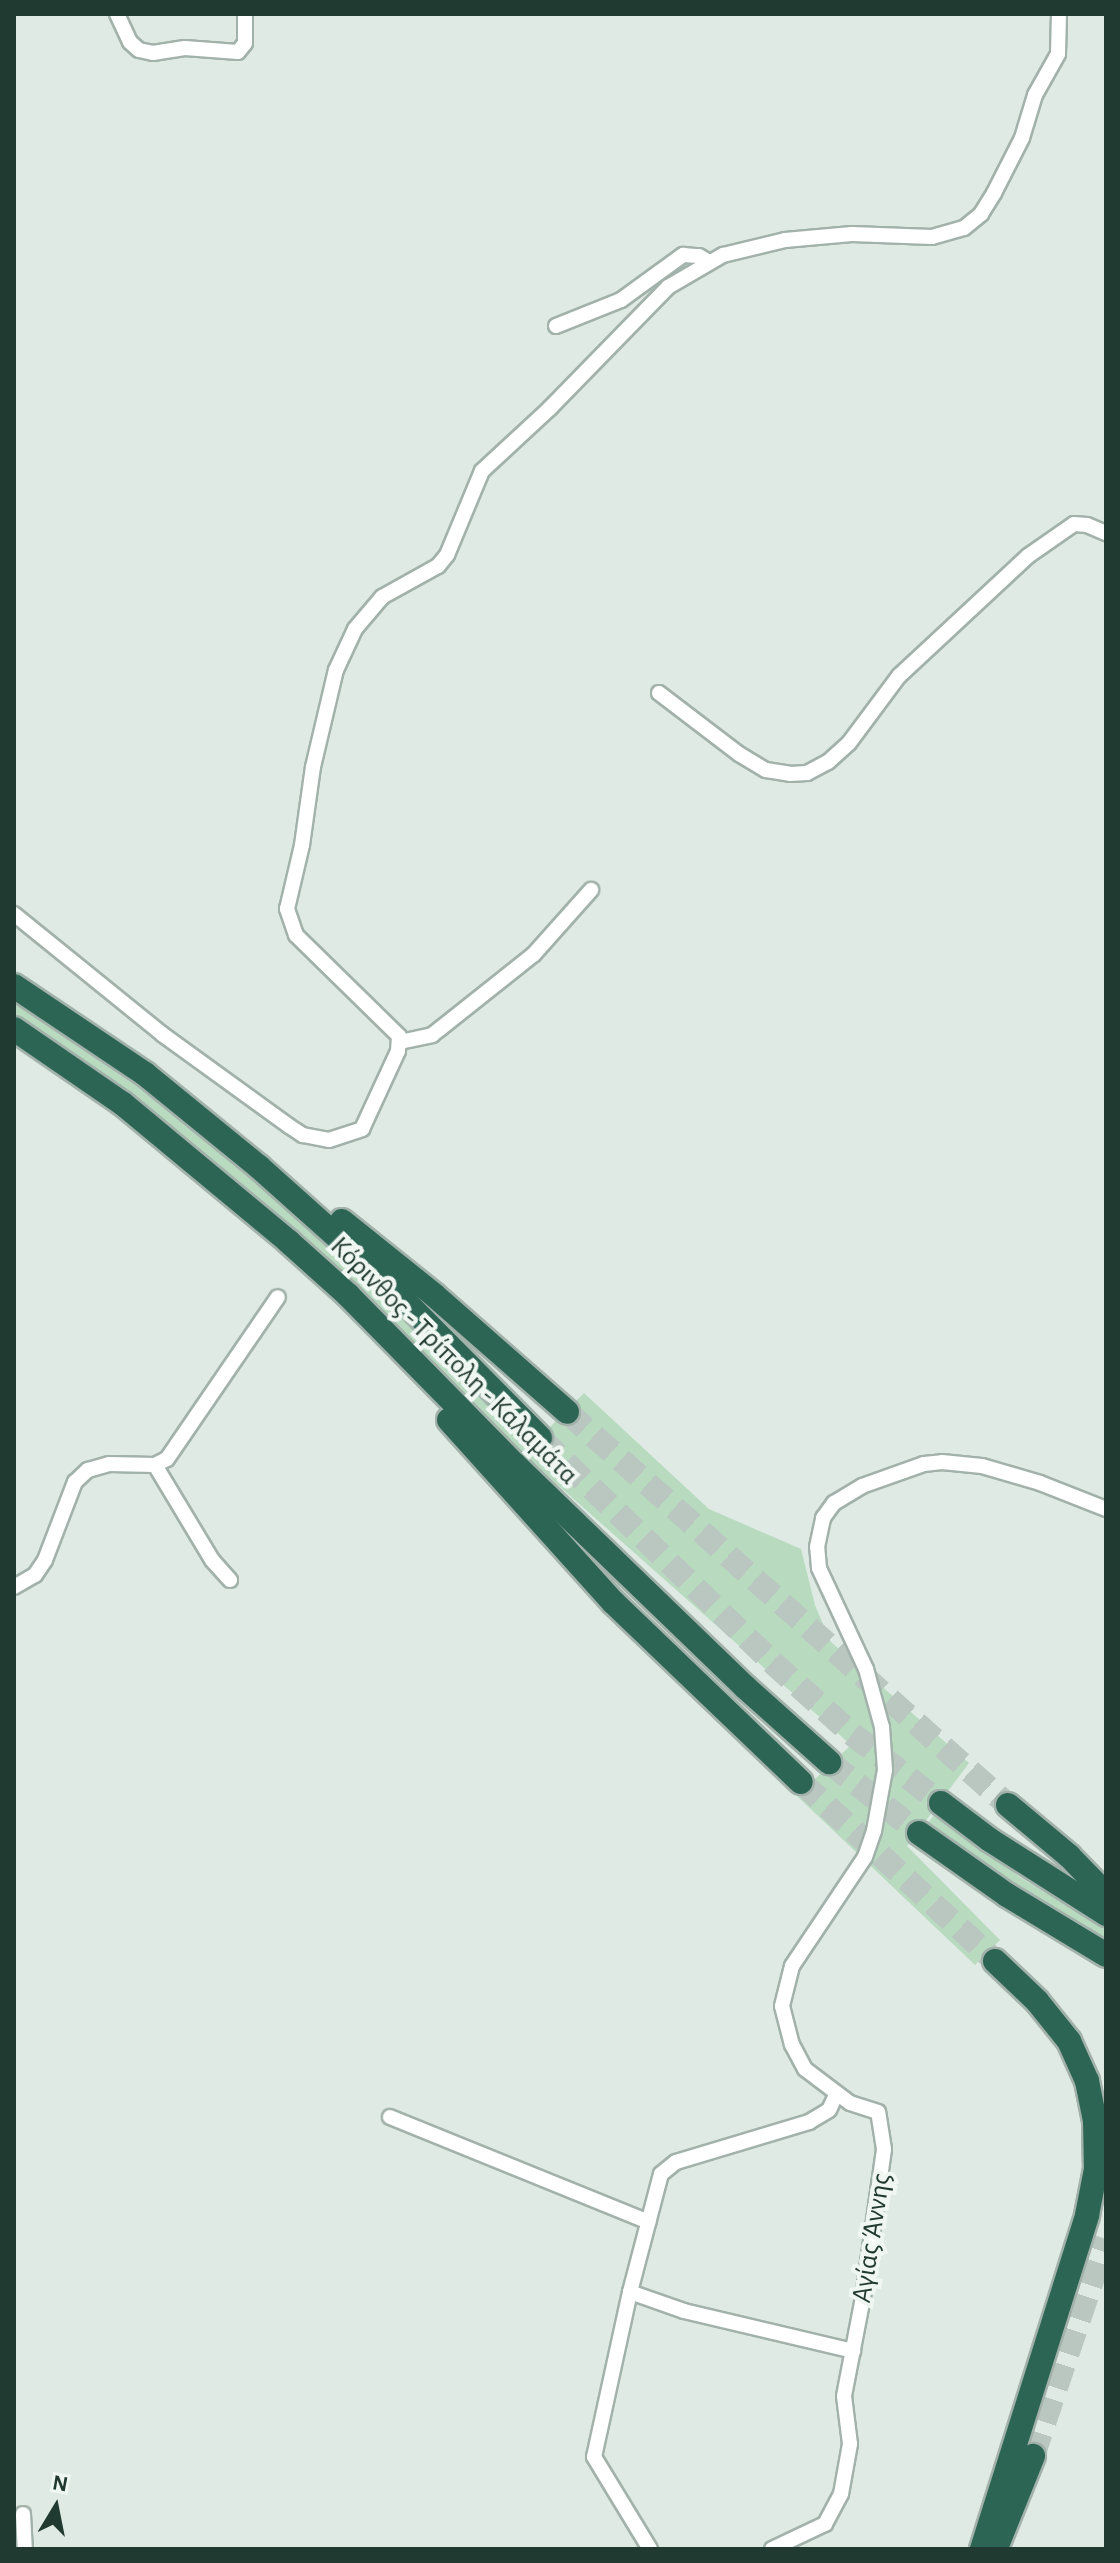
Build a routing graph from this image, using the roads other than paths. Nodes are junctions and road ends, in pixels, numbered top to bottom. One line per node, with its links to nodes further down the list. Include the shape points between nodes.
1 (117, 14): 2 (street, via 130,42 153,53 185,48 238,52 245,43)
2 (245, 14)
3 (1059, 14): 4 (street, via 1058,54 1035,95 1022,138 981,214 964,228 921,238 819,235 744,248)
4 (709, 262): 5 (street, via 683,255 621,300); 12 (street, via 662,291 550,408 489,463 475,481 443,560 426,575 382,597 342,652 313,767 288,917 296,935 394,1029)
5 (556, 326)
6 (1106, 533): 7 (street, via 1074,524 1028,556 899,676 849,743 807,773 766,770)
7 (659, 693)
8 (591, 890): 12 (street, via 540,948 464,1010 432,1035)
9 (14, 914): 12 (street, via 162,1034 309,1137 336,1140 362,1129)
10 (14, 986): 13 (highway, Κόρινθος - Τρίπολη - Καλαμάτα, via 145,1074)
11 (14, 1029): 14 (highway, Κόρινθος - Τρίπολη - Καλαμάτα, via 123,1104)
12 (400, 1042)
13 (201, 1119): 16 (highway, via 365,1239); 17 (highway, Κόρινθος - Τρίπολη - Καλαμάτα, via 374,1270)
14 (235, 1195): 22 (highway, Κόρινθος - Τρίπολη - Καλαμάτα, via 348,1295 514,1464); 23 (highway, via 398,1363 613,1602)
15 (278, 1297): 18 (street, via 178,1445)
16 (567, 1412)
17 (540, 1438)
18 (155, 1465): 20 (street, via 212,1560); 21 (street, via 109,1464 88,1470 75,1482 45,1560 35,1575)
19 (1106, 1509): 30 (street, Αγίας Άννης, via 982,1466 942,1462 862,1486 834,1503 823,1518 819,1568 866,1669 882,1727 885,1770 865,1857 786,1978 783,2017 792,2045 805,2069)
20 (230, 1580)
21 (14, 1587)
22 (829, 1762)
23 (801, 1782)
24 (941, 1803): 27 (highway)
25 (1008, 1805): 27 (highway, via 1069,1856)
26 (919, 1833): 28 (highway, via 968,1870)
27 (1099, 1904)
28 (1106, 1955)
29 (995, 1961): 40 (highway, via 1069,2041 1087,2081 1096,2169 1087,2215)
30 (836, 2095): 32 (street, via 829,2110 809,2122 666,2167); 34 (street, Αγίας Άννης, via 878,2112 884,2144)
31 (390, 2117): 32 (street)
32 (648, 2222): 33 (street)
33 (630, 2292): 34 (street, via 684,2311); 38 (street, via 594,2457)
34 (853, 2351): 39 (street, Αγίας Άννης, via 844,2396 849,2458 837,2505 820,2527)
35 (1033, 2456): 41 (highway)
36 (23, 2514): 37 (street)
37 (25, 2549)
38 (650, 2549)
39 (772, 2549)
40 (982, 2549)
41 (996, 2549)

